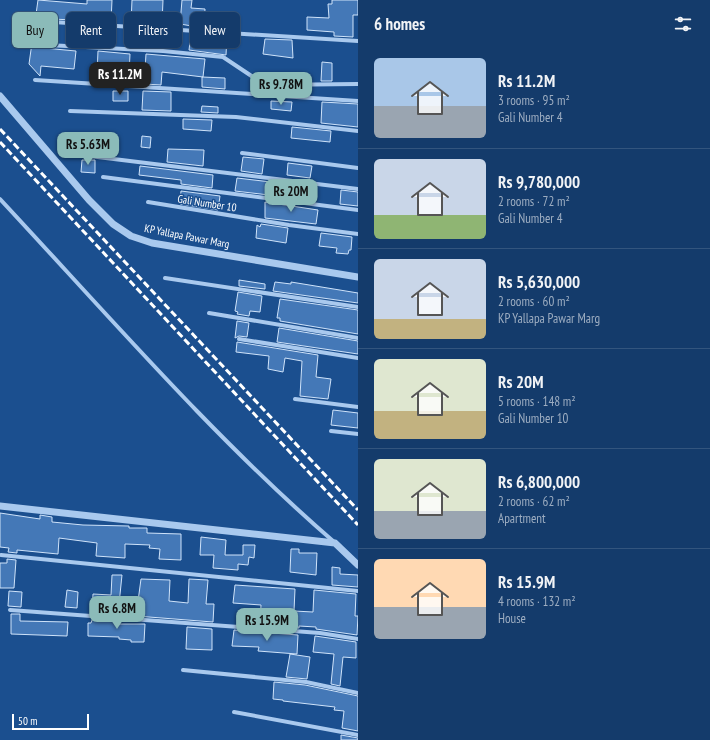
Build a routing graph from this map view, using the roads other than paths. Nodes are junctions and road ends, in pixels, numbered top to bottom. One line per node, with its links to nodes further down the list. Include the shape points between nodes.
1 (58, 22): 2 (street)
2 (358, 41)
3 (58, 46): 5 (street, via 223,57 265,85)
4 (35, 80): 7 (street)
5 (358, 84)
6 (0, 96): 19 (street, KP Yallapa Pawar Marg, via 89,200 113,224 131,236 152,243)
7 (358, 101)
8 (70, 111): 9 (street, via 236,118)
9 (358, 131)
10 (242, 153): 12 (street)
11 (73, 154): 14 (street)
12 (358, 168)
13 (102, 177): 17 (street)
14 (358, 189)
15 (0, 198): 31 (street, via 191,404 293,507)
16 (148, 202): 18 (street, Gali Number 10)
17 (358, 210)
18 (358, 234)
19 (358, 276)
20 (165, 278): 21 (street)
21 (358, 307)
22 (209, 313): 23 (street)
23 (358, 338)
24 (239, 339): 25 (street)
25 (358, 358)
26 (295, 399): 27 (street)
27 (358, 407)
28 (331, 431): 29 (street)
29 (358, 434)
30 (0, 506): 31 (street)
31 (335, 543): 33 (street)
32 (1, 555): 34 (street)
33 (358, 565)
34 (358, 591)
35 (10, 610): 36 (street, via 320,633)
36 (358, 639)
37 (183, 670): 38 (street, via 306,682)
38 (358, 693)
39 (234, 712): 40 (street)
40 (358, 735)

